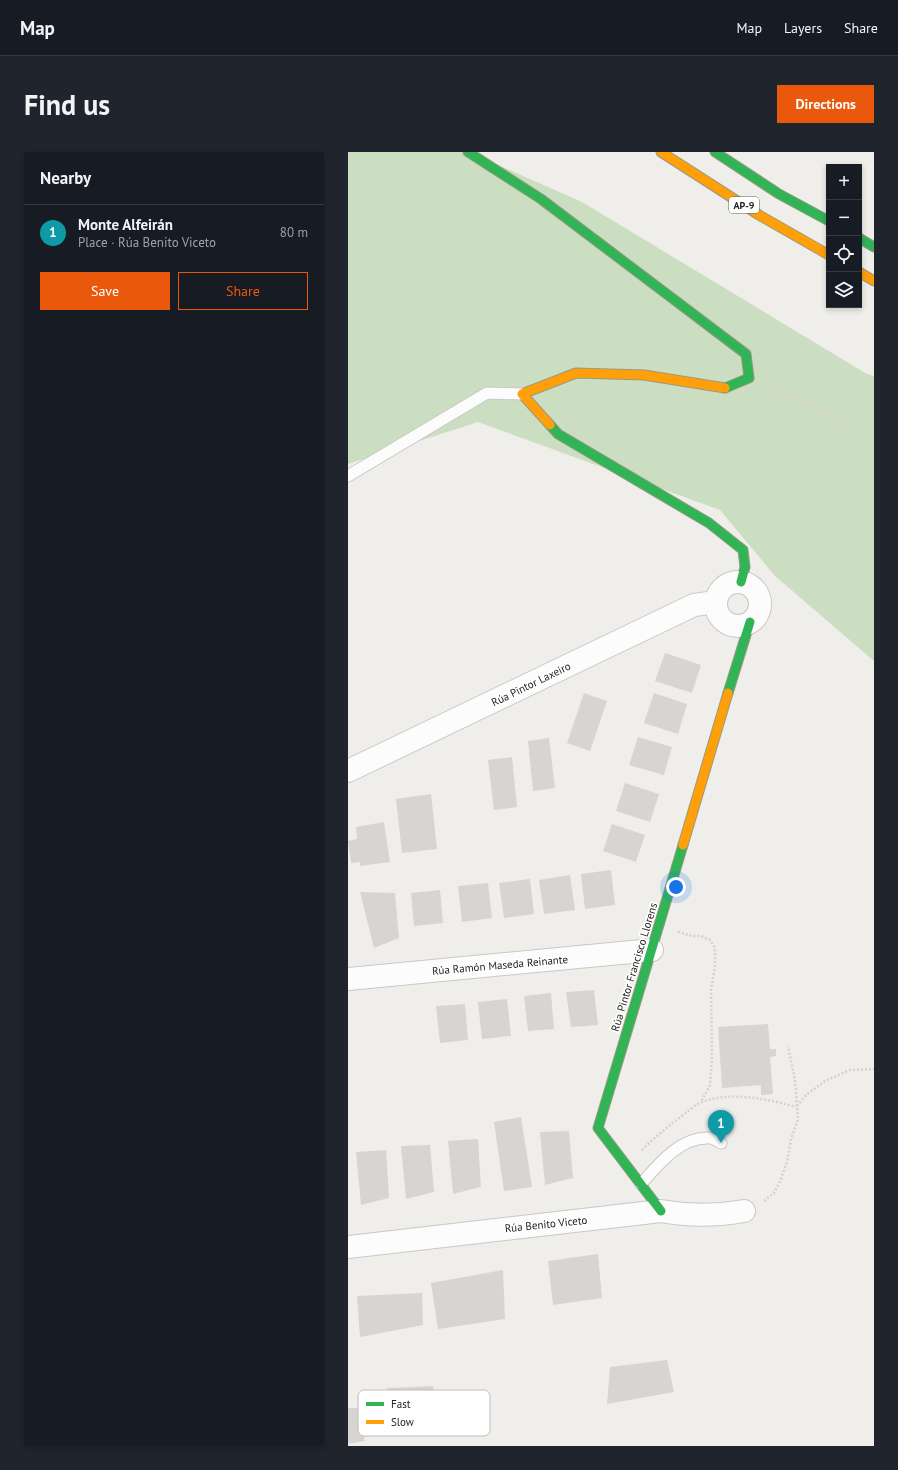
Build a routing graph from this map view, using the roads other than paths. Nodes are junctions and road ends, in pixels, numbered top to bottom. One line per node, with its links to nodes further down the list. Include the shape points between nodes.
1 (468, 152): 10 (main road, via 541,199 746,354 749,378 726,388 644,375 576,372)
2 (661, 152): 7 (main road, AP-9, via 759,215)
3 (715, 152): 4 (main road, AP-9, via 779,194)
4 (826, 219)
5 (862, 240): 6 (main road)
6 (874, 247)
7 (826, 253)
8 (862, 274): 9 (main road)
9 (874, 281)
10 (522, 394): 11 (lane, via 487,393); 12 (main road, via 558,434 709,523 743,550 746,567)
11 (348, 476)
12 (741, 582): 13 (street, via 724,587); 14 (street, via 752,588 759,599 758,612)
13 (716, 602): 14 (street, via 718,614 727,623 739,626); 15 (street, Rúa Pintor Laxeiro, via 694,605)
14 (750, 622): 16 (main road, Rúa Pintor Francisco Llorens)
15 (348, 771)
16 (652, 950): 17 (street, Rúa Ramón Maseda Reinante); 19 (main road, Rúa Pintor Francisco Llorens, via 598,1128)
17 (348, 979)
18 (721, 1143): 19 (lane, via 709,1137 690,1140 665,1158)
19 (641, 1184): 20 (main road, Rúa Pintor Francisco Llorens)
20 (661, 1211): 21 (street, Rúa Benito Viceto, via 710,1216); 22 (street, Rúa Benito Viceto)
21 (744, 1211)
22 (348, 1247)

